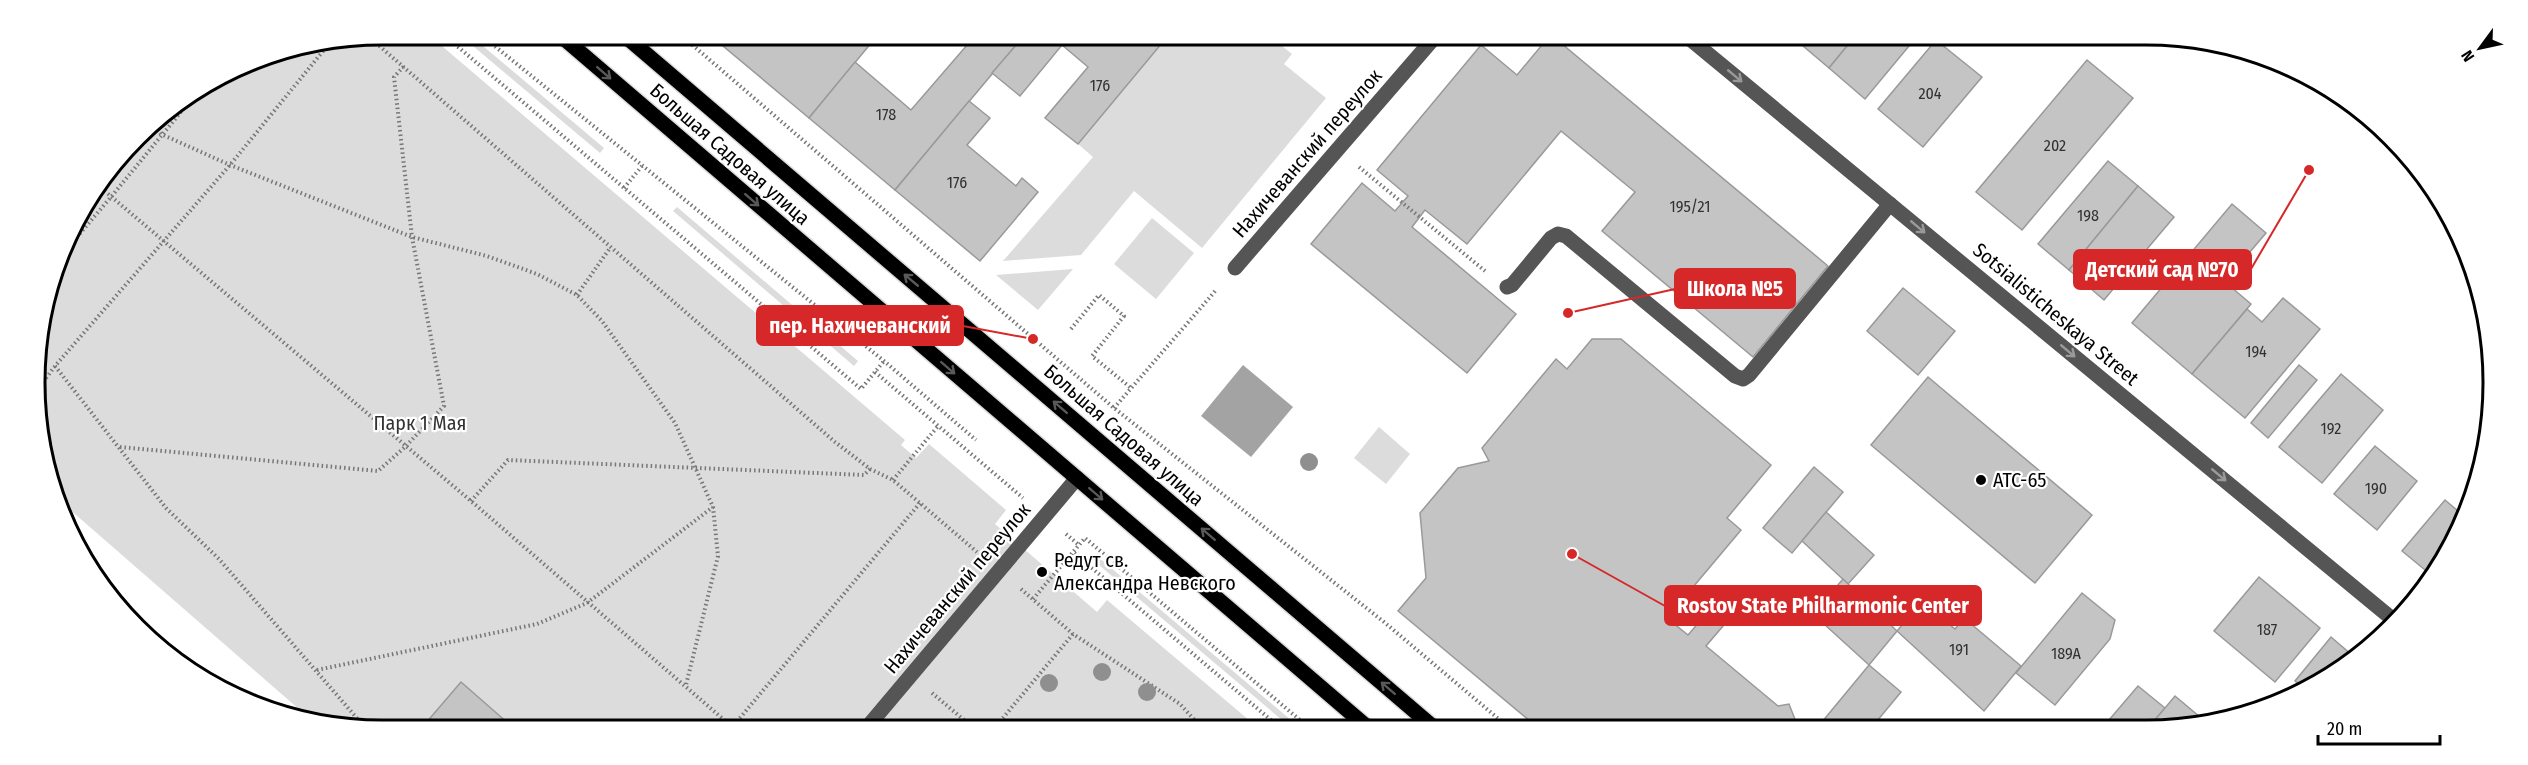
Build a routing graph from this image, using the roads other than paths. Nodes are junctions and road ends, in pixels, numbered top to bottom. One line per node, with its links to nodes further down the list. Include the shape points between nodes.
1 (572, 45): 8 (main road, Большая Садовая улица, one-way to 8)
2 (636, 45): 12 (main road, Большая Садовая улица, one-way to 2)
3 (1428, 45): 6 (street, Нахичеванский переулок)
4 (1697, 45): 5 (street, Sotsialisticheskaya Street, one-way to 5)
5 (1890, 204): 7 (street, via 1743,379 1566,236 1558,234 1551,238); 9 (street, Sotsialisticheskaya Street, one-way to 9)
6 (1235, 268)
7 (1507, 287)
8 (1077, 478): 10 (street, Нахичеванский переулок); 11 (main road, Большая Садовая улица, one-way to 11)
9 (2389, 616)
10 (873, 720)
11 (1359, 720)
12 (1425, 720)

